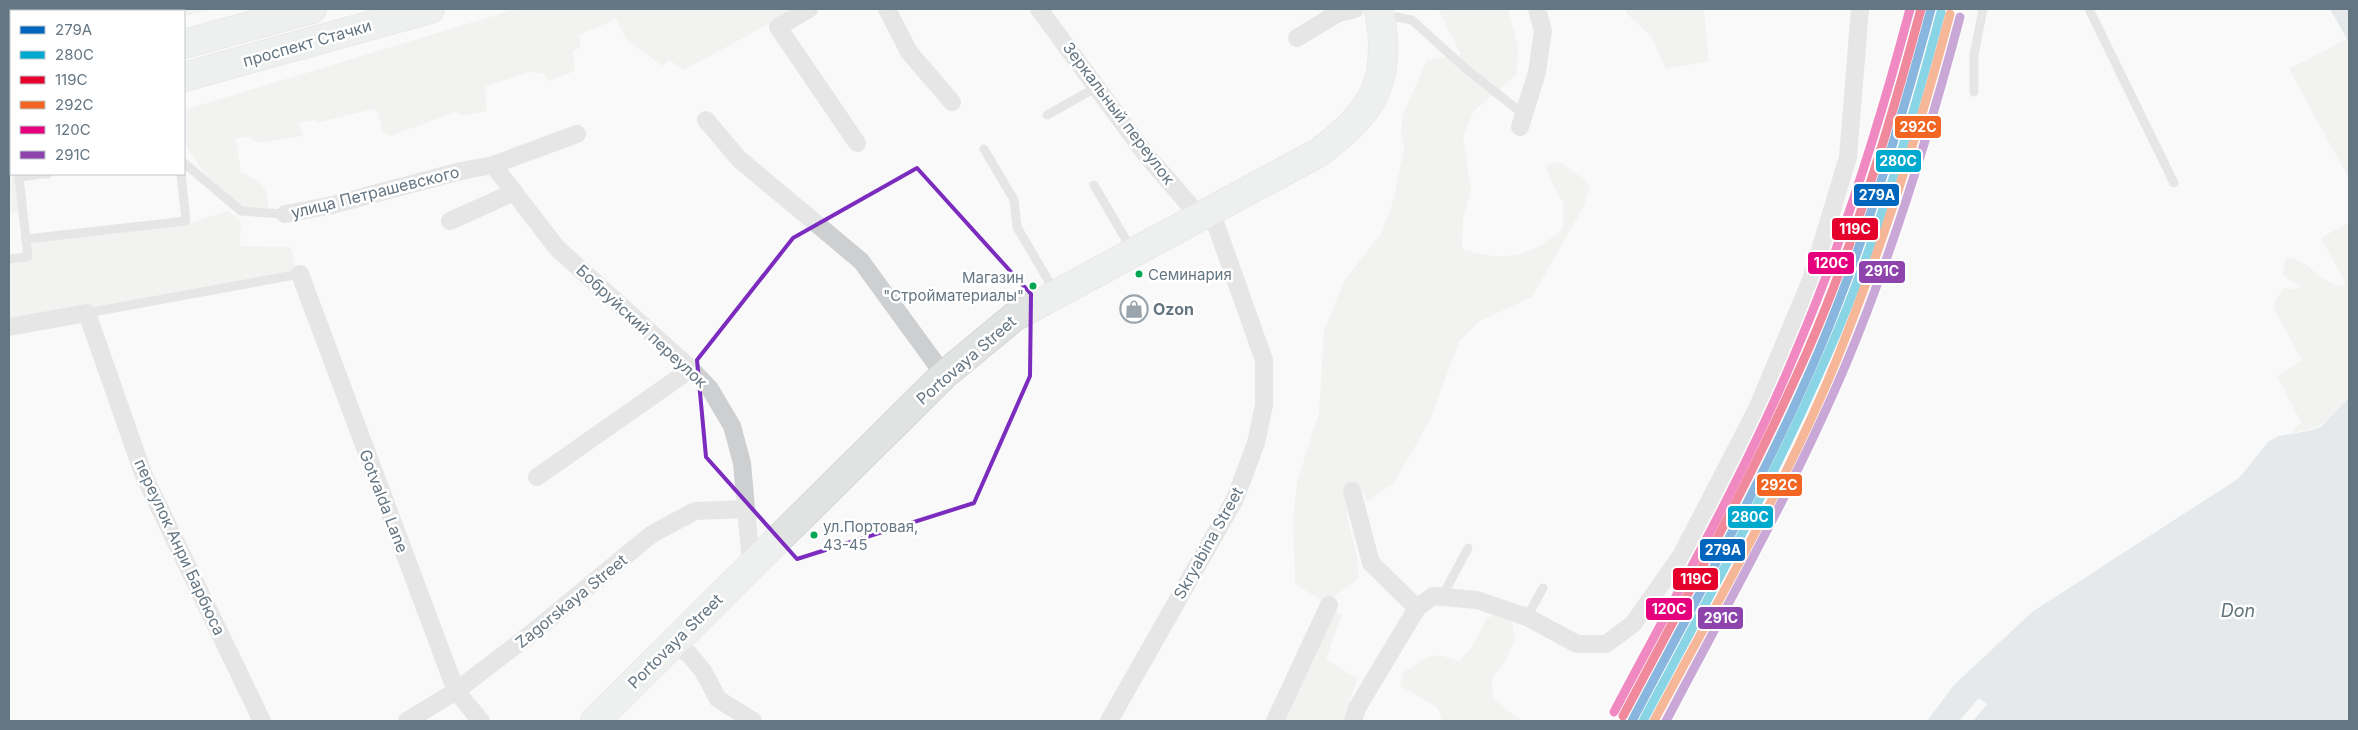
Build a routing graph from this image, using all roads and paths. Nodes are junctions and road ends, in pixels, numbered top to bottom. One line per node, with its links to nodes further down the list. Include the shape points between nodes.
1 (312, 9): 13 (main road, проспект Стачки)
2 (430, 9): 14 (main road, проспект Стачки)
3 (809, 9): 22 (street, via 778,27)
4 (887, 9): 17 (street, via 909,52)
5 (1039, 9): 15 (street, Зеркальный переулок)
6 (1355, 9): 12 (street, via 1338,13)
7 (1537, 9): 20 (street, via 1543,31 1537,72)
8 (1860, 9): 52 (street, via 1848,157 1811,280 1757,409 1681,556 1633,624 1606,644 1577,644)
9 (1983, 9): 16 (lane, via 1974,55)
10 (2089, 9): 28 (lane)
11 (1380, 15): 20 (lane, via 1412,20); 32 (main road, Portovaya Street, via 1384,37 1383,65 1375,93 1346,132 1318,153)
12 (1297, 38)
13 (185, 44)
14 (185, 77)
15 (1097, 87): 18 (lane); 32 (street, Зеркальный переулок, via 1147,156)
16 (1974, 92)
17 (952, 102)
18 (1047, 115)
19 (706, 120): 42 (street, via 739,159 861,260)
20 (1522, 120)
21 (577, 134): 25 (street, улица Петрашевского)
22 (857, 143)
23 (984, 149): 38 (lane, via 1014,200 1017,227)
24 (185, 164): 31 (lane, улица Петрашевского, via 241,211)
25 (493, 165): 30 (street, Бобруйский переулок); 31 (street, улица Петрашевского)
26 (30, 175): 34 (lane, via 19,177)
27 (181, 175): 34 (lane, via 186,221)
28 (2174, 183)
29 (1094, 185): 35 (lane)
30 (514, 192): 33 (street); 41 (street, Бобруйский переулок, via 557,248)
31 (285, 214)
32 (1206, 214): 35 (main road, Portovaya Street); 60 (street, Skryabina Street, via 1264,360 1264,405 1256,443 1234,499)
33 (450, 221)
34 (26, 238): 36 (lane, via 28,256)
35 (1134, 252): 38 (main road, Portovaya Street)
36 (9, 259)
37 (300, 274): 39 (lane); 54 (street, Gotvalda Lane)
38 (1057, 294): 42 (main road, Portovaya Street, via 1014,317)
39 (87, 313): 40 (street); 55 (street, переулок Анри Барбюса, via 144,476)
40 (9, 327)
41 (691, 369): 43 (street); 45 (street, Бобруйский переулок, via 710,389 732,426 742,463)
42 (944, 374): 47 (main road, Portovaya Street)
43 (537, 477)
44 (1352, 491): 51 (street, via 1371,563)
45 (744, 509): 47 (street, Бобруйский переулок); 54 (street, Zagorskaya Street, via 695,510 652,534)
46 (1468, 548): 49 (lane)
47 (751, 564): 53 (main road, Portovaya Street)
48 (1543, 588): 52 (lane)
49 (1442, 597): 51 (street, via 1433,596); 52 (street, via 1477,600)
50 (1329, 605): 61 (street)
51 (1417, 608): 62 (street, via 1357,708)
52 (1527, 617)
53 (673, 644): 58 (main road, Portovaya Street); 59 (street, via 689,654 703,670 718,699)
54 (456, 691): 56 (street, Zagorskaya Street); 57 (street, Gotvalda Lane)
55 (262, 721)
56 (407, 721)
57 (481, 721)
58 (595, 721)
59 (753, 721)
60 (1109, 721)
61 (1275, 721)
62 (1353, 721)

